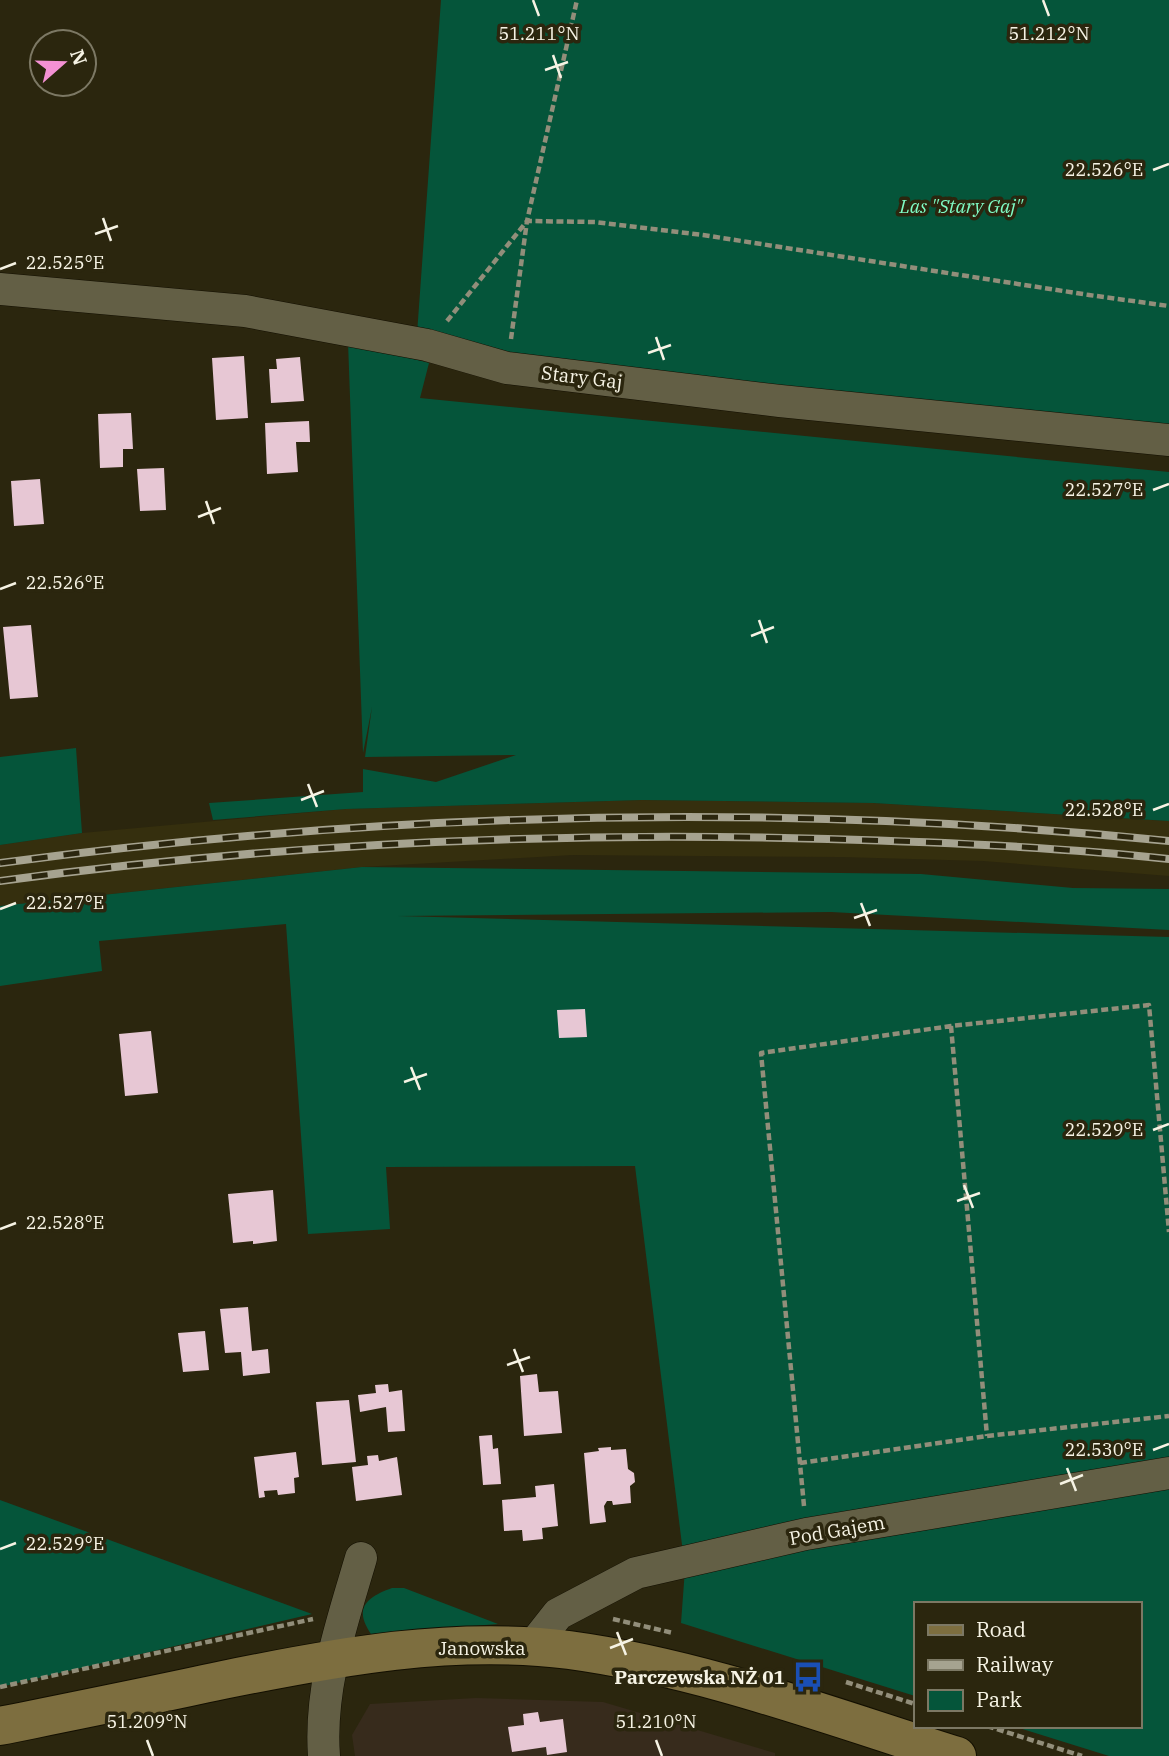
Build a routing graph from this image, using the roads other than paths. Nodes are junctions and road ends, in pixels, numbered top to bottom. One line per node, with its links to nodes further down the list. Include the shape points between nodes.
1 (0, 289): 2 (street, Stary Gaj, via 245,312 427,345 507,368)
2 (1169, 440)
3 (1169, 1473): 5 (street, Pod Gajem, via 806,1534 636,1573 558,1614)
4 (361, 1558): 6 (street)
5 (532, 1647): 6 (street, Janowska, via 445,1647); 9 (street, Janowska, via 690,1673)
6 (331, 1658): 7 (street, Janowska); 8 (street, via 324,1705)
7 (0, 1726)
8 (324, 1756)
9 (957, 1756)

